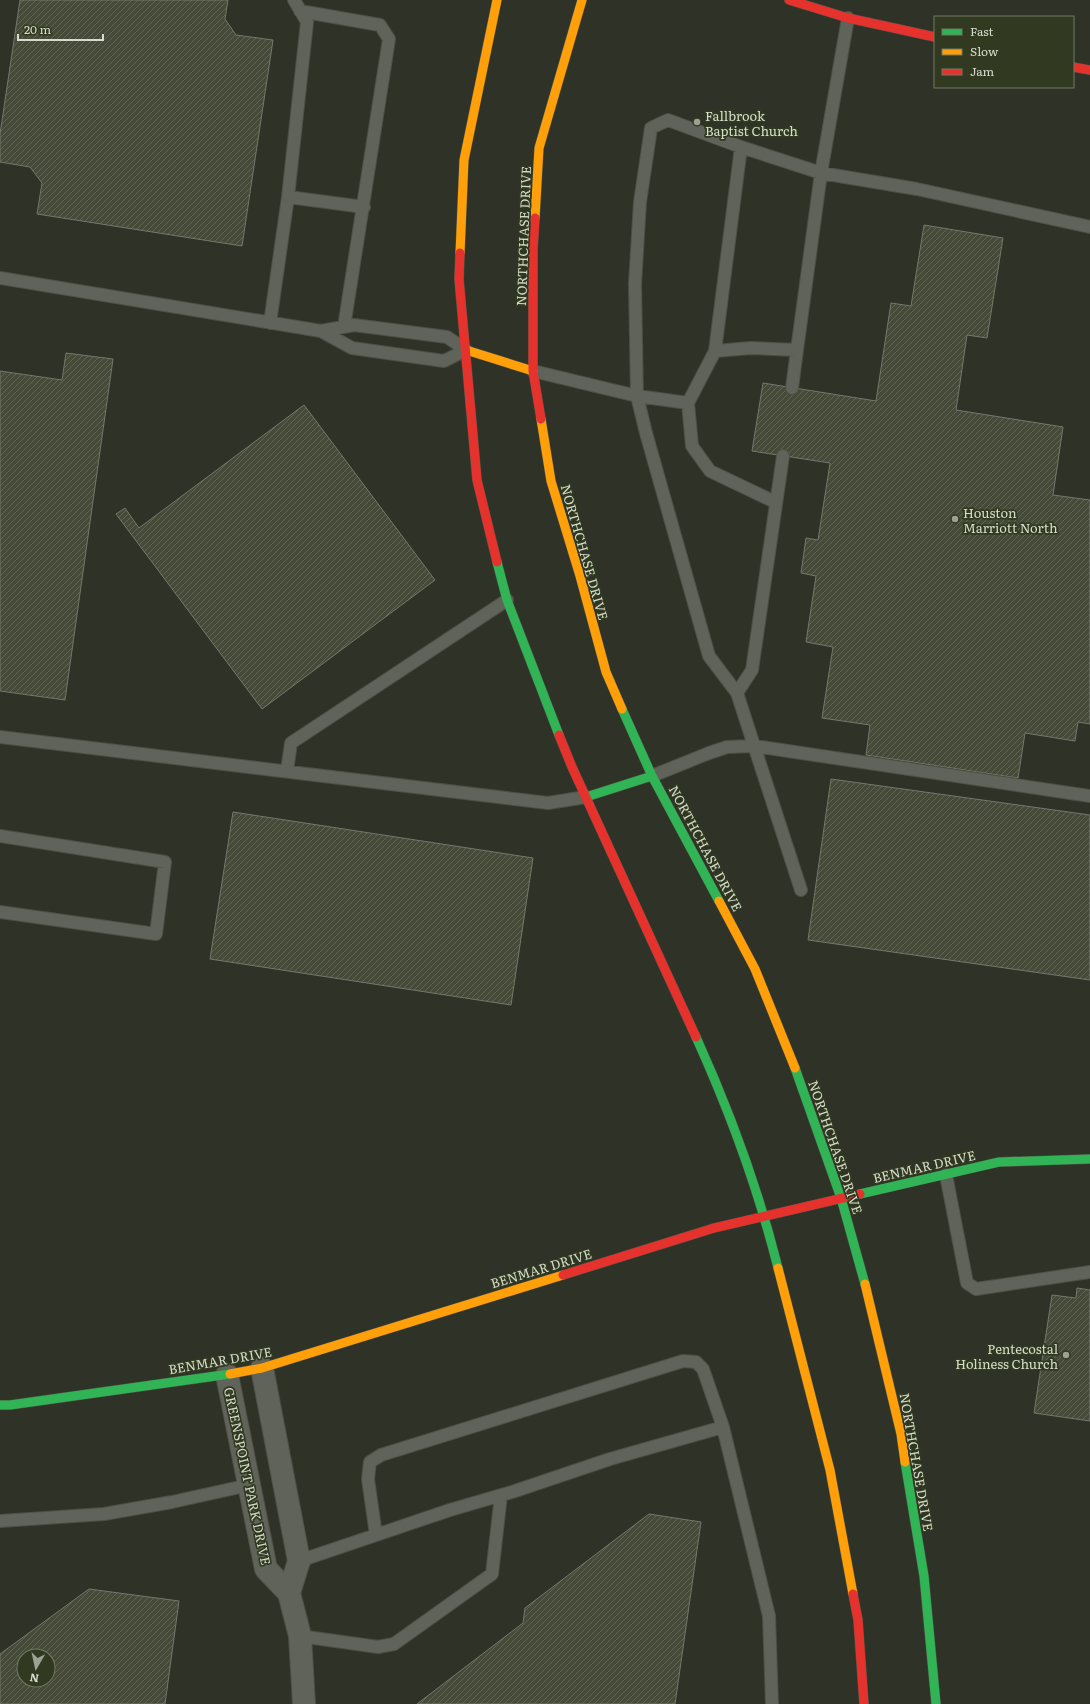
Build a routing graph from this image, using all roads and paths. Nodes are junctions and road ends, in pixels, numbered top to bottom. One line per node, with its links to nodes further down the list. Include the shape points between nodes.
1 (294, 0): 5 (lane)
2 (497, 0): 19 (street, via 464,160 459,279)
3 (582, 0): 22 (street, NORTHCHASE DRIVE, via 539,148 533,250)
4 (789, 0): 6 (street)
5 (300, 11): 12 (lane, via 307,22); 13 (lane, via 380,25 389,39)
6 (848, 18): 7 (street); 11 (lane)
7 (934, 37)
8 (1074, 67): 9 (street)
9 (1090, 70)
10 (741, 147): 11 (lane); 21 (lane); 24 (lane, via 668,120 651,128 640,202 635,284)
11 (821, 173): 14 (lane, via 917,189); 20 (lane)
12 (288, 197): 13 (lane); 16 (lane)
13 (364, 207): 17 (lane)
14 (1090, 227)
15 (0, 278): 16 (lane)
16 (270, 323): 18 (lane)
17 (344, 327): 18 (lane); 19 (lane, via 354,325 447,338)
18 (321, 331): 19 (lane, via 352,348 444,361)
19 (466, 350): 22 (street); 28 (street, via 477,480)
20 (797, 350): 21 (lane, via 751,348); 23 (lane)
21 (715, 351): 25 (lane)
22 (533, 371): 24 (lane); 33 (street, NORTHCHASE DRIVE, via 551,481 606,672)
23 (792, 388)
24 (637, 396): 25 (lane); 29 (lane, via 708,656)
25 (688, 403): 27 (lane, via 692,446 710,471)
26 (783, 456): 27 (lane)
27 (775, 502): 29 (lane, via 752,670)
28 (507, 600): 32 (lane, via 291,743); 35 (street)
29 (737, 693): 31 (lane)
30 (0, 737): 32 (lane)
31 (754, 746): 33 (lane, via 727,747); 34 (lane); 37 (lane)
32 (287, 771): 35 (lane, via 548,803)
33 (652, 776): 35 (street); 41 (street, NORTHCHASE DRIVE, via 755,969 790,1054)
34 (1090, 796)
35 (586, 797): 42 (street, via 710,1069 747,1162)
36 (0, 836): 38 (lane, via 165,862 156,934)
37 (802, 890)
38 (0, 912)
39 (1090, 1159): 40 (street, BENMAR DRIVE, via 999,1162)
40 (946, 1175): 41 (street, BENMAR DRIVE); 43 (lane, via 967,1283 976,1288)
41 (841, 1198): 42 (street, BENMAR DRIVE); 59 (street, NORTHCHASE DRIVE, via 858,1256 901,1434 924,1576)
42 (765, 1216): 44 (street, BENMAR DRIVE, via 714,1228); 57 (street, via 830,1470 858,1620)
43 (1090, 1272)
44 (262, 1368): 45 (street, BENMAR DRIVE); 52 (street)
45 (227, 1375): 46 (street, BENMAR DRIVE); 48 (street, GREENSPOINT PARK DRIVE)
46 (0, 1405)
47 (723, 1427): 49 (lane, via 610,1459); 51 (lane, via 703,1369 696,1362 683,1361 638,1375 381,1455 370,1462 368,1479); 56 (lane, via 769,1616)
48 (249, 1485): 50 (lane, via 104,1514); 53 (street, GREENSPOINT PARK DRIVE, via 266,1570)
49 (501, 1495): 51 (lane); 54 (lane, via 492,1574 394,1644 378,1647)
50 (0, 1521)
51 (376, 1535): 52 (lane)
52 (299, 1561): 53 (street)
53 (289, 1593): 54 (street)
54 (300, 1636): 55 (street)
55 (304, 1704)
56 (772, 1704)
57 (864, 1704): 58 (street)
58 (870, 1704)
59 (936, 1704)

